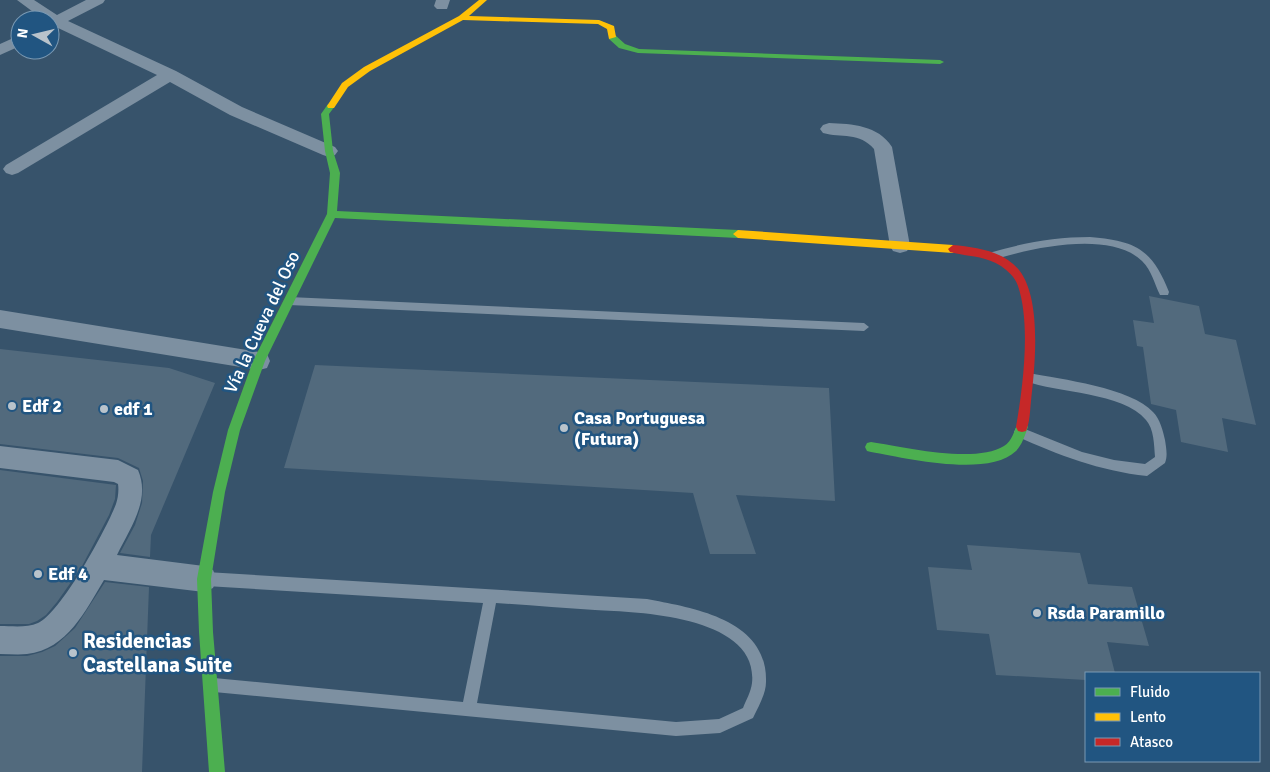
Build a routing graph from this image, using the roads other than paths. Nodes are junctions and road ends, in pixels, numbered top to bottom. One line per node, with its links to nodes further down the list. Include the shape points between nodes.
1 (24, 0): 4 (street)
2 (98, 0): 6 (street)
3 (484, 0): 5 (street, Vía la Cueva del Oso)
4 (37, 10)
5 (462, 18): 8 (street, via 599,22 611,28 612,38 622,46 638,51); 11 (street, Vía la Cueva del Oso, via 391,54 345,86 325,114)
6 (60, 19)
7 (60, 26): 9 (street)
8 (940, 62)
9 (170, 75): 11 (street, via 236,111); 12 (street)
10 (829, 129): 14 (street, via 866,133 883,147)
11 (330, 152): 13 (street, Vía la Cueva del Oso, via 335,173)
12 (12, 169)
13 (332, 214): 14 (street, via 675,230); 17 (street, Vía la Cueva del Oso)
14 (900, 246): 15 (street, via 971,250)
15 (993, 256): 16 (lane, via 1034,245 1067,241 1122,245 1142,255 1156,271); 21 (street, via 1011,268 1022,281)
16 (1164, 292)
17 (289, 302): 19 (lane); 20 (street, Vía la Cueva del Oso)
18 (0, 319): 20 (street)
19 (864, 327)
20 (259, 361): 26 (street, Vía la Cueva del Oso, via 234,430 218,492)
21 (1029, 378): 22 (street); 22 (lane, via 1128,401 1149,414 1160,437 1160,459 1148,470 1121,468 1091,461)
22 (1020, 432): 23 (street, via 1010,450 991,458 964,460)
23 (871, 447)
24 (0, 457): 25 (street, via 118,471 129,478 129,504)
25 (98, 566): 26 (street); 28 (street, via 68,614 48,634 28,640)
26 (204, 579): 27 (lane); 29 (street, Vía la Cueva del Oso)
27 (491, 597): 30 (lane); 30 (lane, via 647,606 690,615 730,628 752,649 759,681 748,713 720,726 676,729)
28 (0, 640)
29 (210, 685): 30 (lane); 31 (street, Vía la Cueva del Oso)
30 (469, 709)
31 (217, 772)

